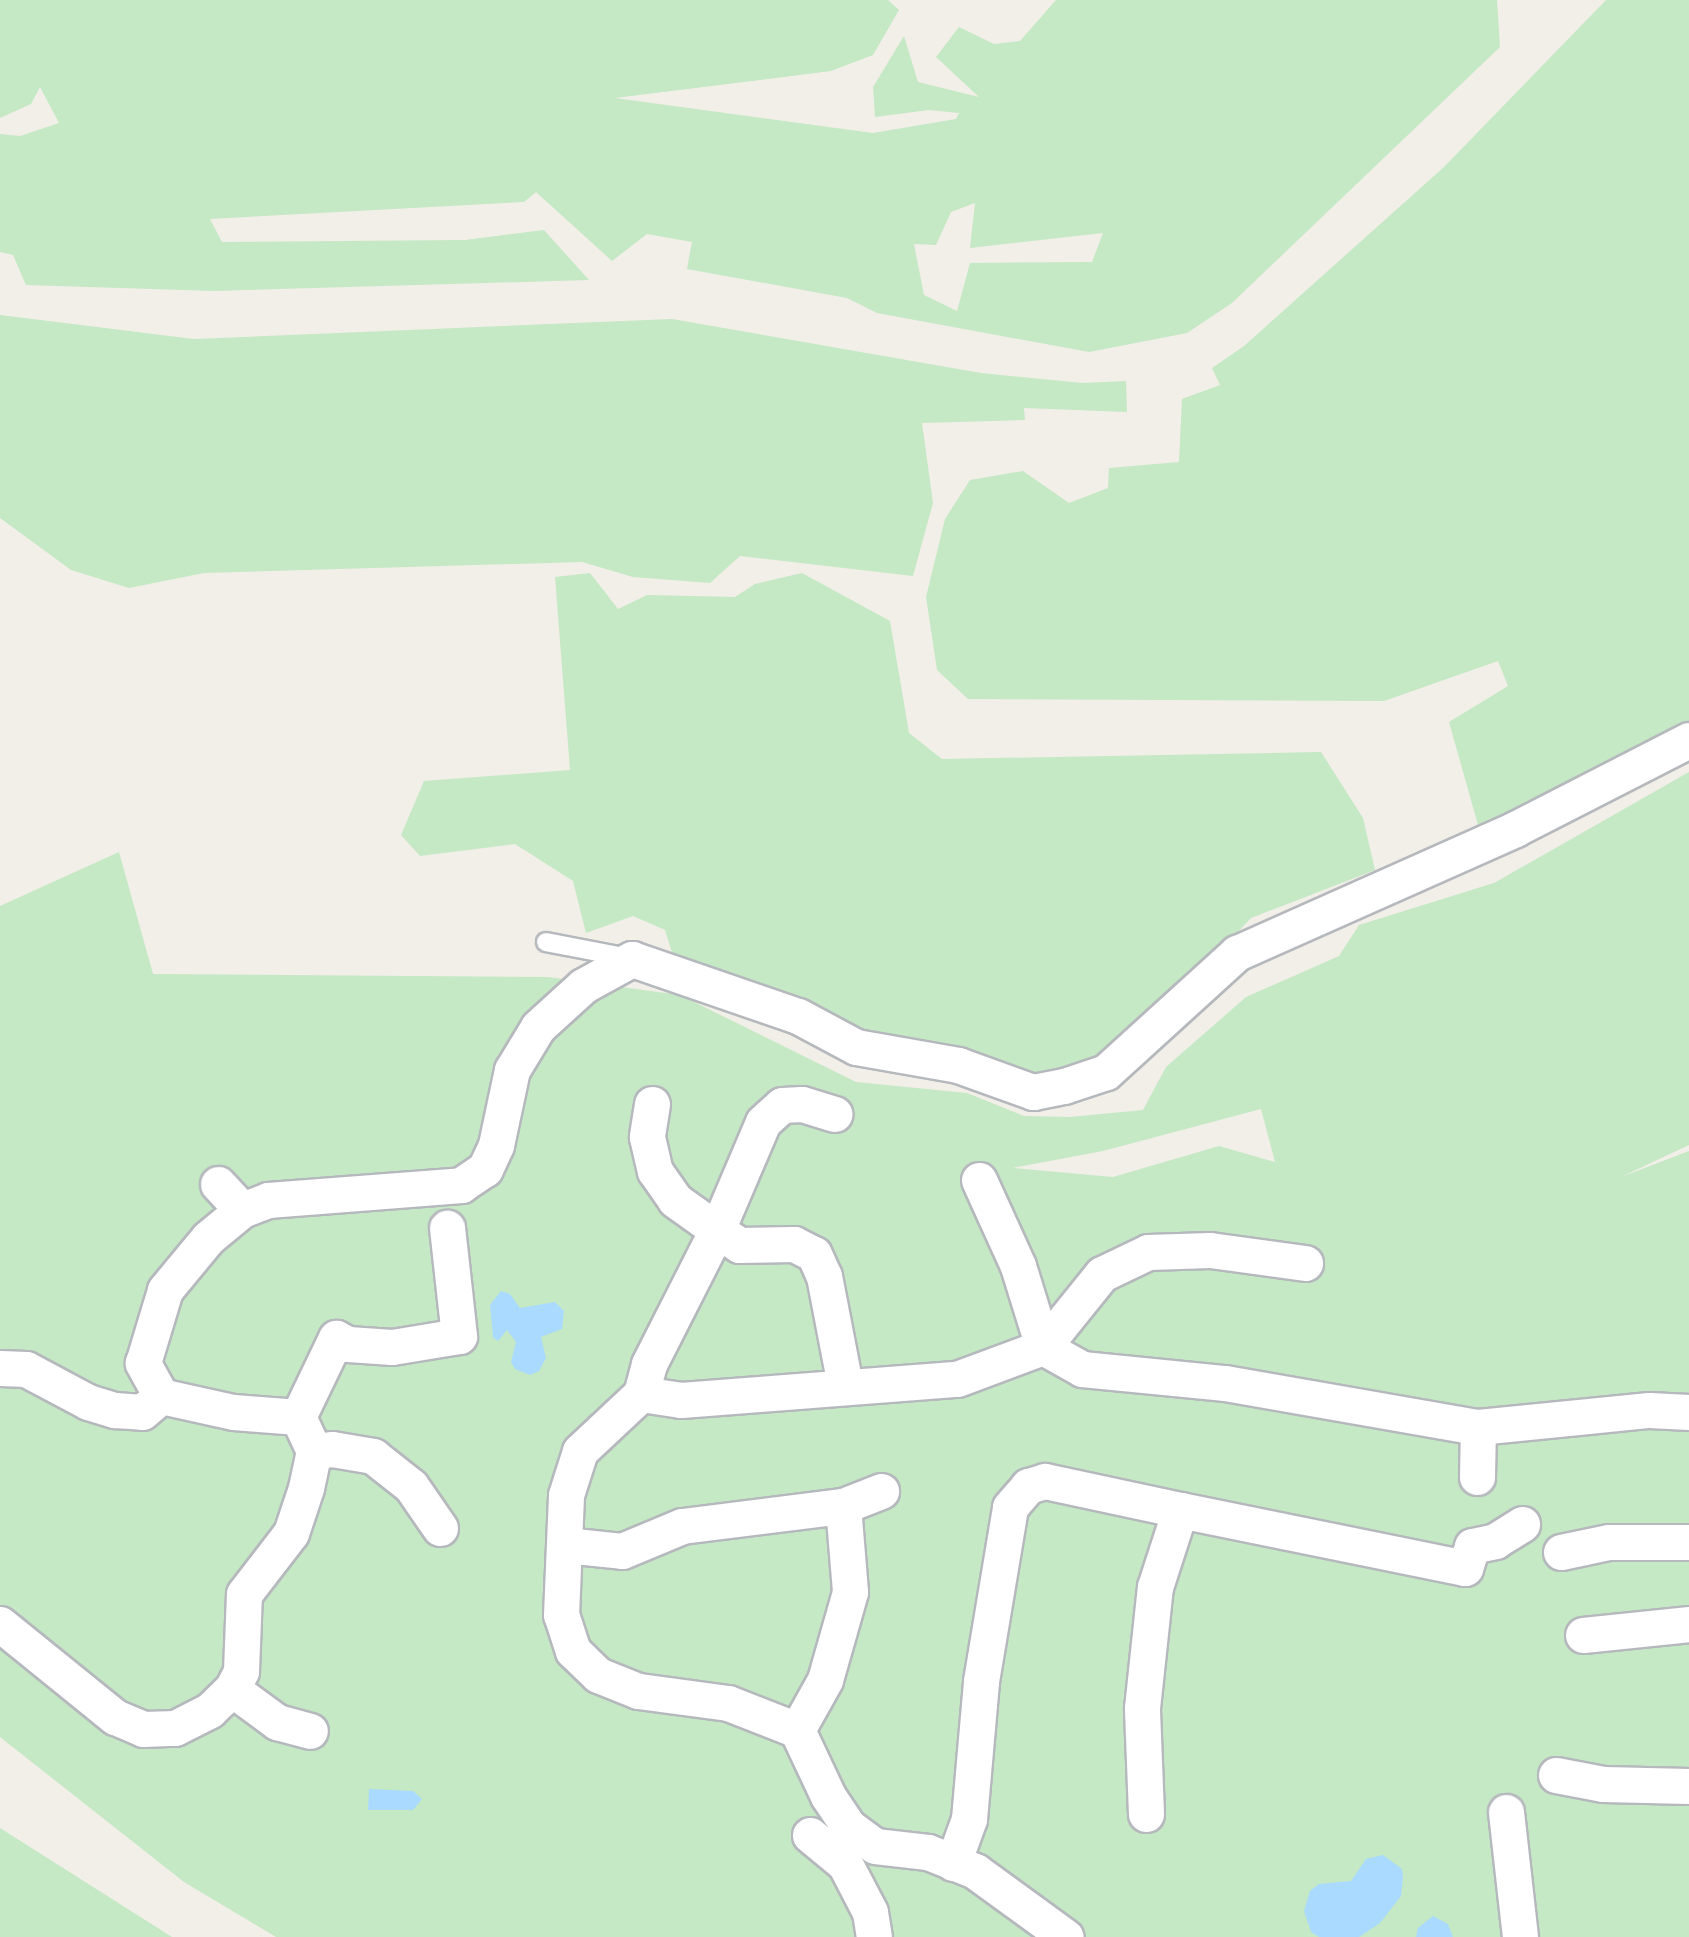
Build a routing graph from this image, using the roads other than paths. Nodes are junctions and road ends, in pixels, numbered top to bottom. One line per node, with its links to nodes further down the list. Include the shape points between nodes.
1 (1689, 740): 3 (street, via 1515,829 1237,953 1106,1072 1064,1086 1033,1092 958,1065 856,1047 798,1016)
2 (545, 942): 3 (lane)
3 (632, 959): 8 (street, via 583,986 538,1027 512,1070 496,1145 485,1169 461,1185 268,1200)
4 (652, 1104): 10 (street, via 647,1137 655,1171 675,1200)
5 (834, 1114): 10 (street, via 802,1104 782,1105 763,1122)
6 (979, 1180): 12 (street, via 1018,1266)
7 (218, 1184): 8 (street)
8 (242, 1210): 16 (street, via 208,1238 165,1290 147,1339 144,1363)
9 (447, 1228): 18 (street, via 459,1336 392,1347 348,1344 337,1338)
10 (717, 1230): 14 (street, via 739,1245 794,1244 814,1254 824,1276); 15 (street, via 649,1364)
11 (1306, 1263): 12 (street, via 1210,1250 1148,1252 1102,1274)
12 (1043, 1347): 14 (street, via 957,1379); 19 (street, via 1082,1369 1225,1383)
13 (0, 1368): 16 (street, via 26,1369 88,1402 115,1410 142,1412)
14 (845, 1385): 15 (street, via 681,1400)
15 (641, 1394): 28 (street, via 580,1451 566,1495)
16 (161, 1396): 18 (street, via 233,1412)
17 (1689, 1412): 19 (street, via 1649,1410)
18 (298, 1417): 20 (street)
19 (1478, 1427): 21 (street)
20 (314, 1451): 26 (street, via 332,1449 373,1456 411,1486); 33 (street, via 290,1533 244,1594 240,1671)
21 (1477, 1477)
22 (881, 1491): 23 (street)
23 (843, 1506): 28 (street, via 682,1526 622,1551); 34 (street, via 850,1592 825,1680)
24 (1180, 1510): 25 (street, via 1465,1568 1472,1546 1496,1541); 39 (street, via 1155,1587 1142,1708); 41 (street, via 1045,1481 1028,1486 1010,1507 981,1681 969,1819)
25 (1522, 1524)
26 (440, 1528)
27 (1689, 1542): 29 (street, via 1609,1542)
28 (565, 1545): 34 (street, via 561,1615 573,1651 598,1675 638,1691 728,1703)
29 (1561, 1552)
30 (0, 1624): 33 (street, via 115,1717 143,1728 176,1728 210,1710)
31 (1689, 1624): 32 (street)
32 (1583, 1635)
33 (232, 1689): 35 (street, via 276,1722)
34 (797, 1730): 41 (street, via 828,1796 849,1827 875,1846 928,1852)
35 (310, 1731)
36 (1556, 1775): 37 (street, via 1603,1784)
37 (1689, 1786)
38 (1506, 1812): 44 (street)
39 (1146, 1814)
40 (810, 1835): 42 (street, via 845,1864 870,1912)
41 (953, 1863): 43 (street, via 1024,1904)
42 (874, 1937)
43 (1066, 1937)
44 (1520, 1937)

